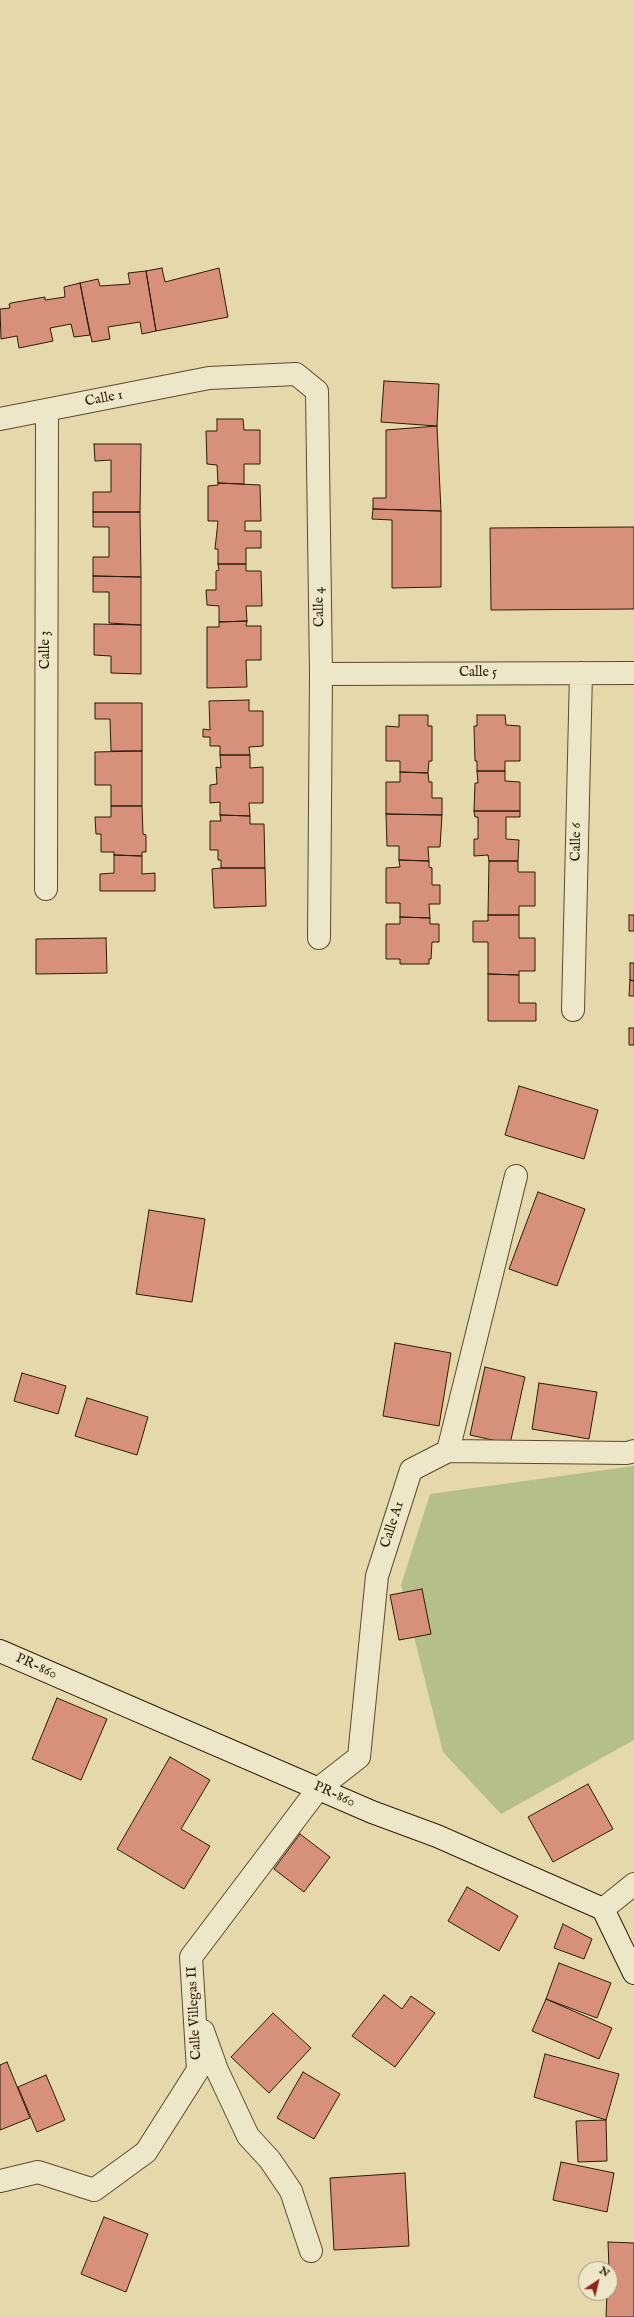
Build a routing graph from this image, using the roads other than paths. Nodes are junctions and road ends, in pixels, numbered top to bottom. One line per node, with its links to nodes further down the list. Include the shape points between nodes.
1 (209, 378): 2 (street, Calle 1); 6 (street, Calle 4, via 296,374 317,391)
2 (47, 410): 3 (street, Calle 1); 7 (street, Calle 3)
3 (0, 419)
4 (581, 673): 5 (street, Calle 5); 6 (street, Calle 5); 9 (street, Calle 6)
5 (634, 673)
6 (321, 674): 8 (street, Calle 4)
7 (46, 890)
8 (320, 938)
9 (573, 1010)
10 (516, 1176): 11 (street)
11 (448, 1451): 12 (street, Calle A1); 14 (street, Calle A1, via 411,1470 377,1576 359,1757)
12 (634, 1451)
13 (0, 1651): 14 (street, PR-860 / PR-860)
14 (318, 1789): 16 (street, PR-860 / PR-860, via 437,1836); 18 (street, Calle Villegas II, via 192,1957)
15 (634, 1884): 16 (street)
16 (603, 1909): 17 (street)
17 (634, 1973)
18 (194, 2008): 19 (street, Calle Villegas II, via 198,2070 146,2152 94,2190 38,2172); 20 (street, via 217,2070 248,2136 270,2160 291,2191)
19 (0, 2181)
20 (311, 2251)

